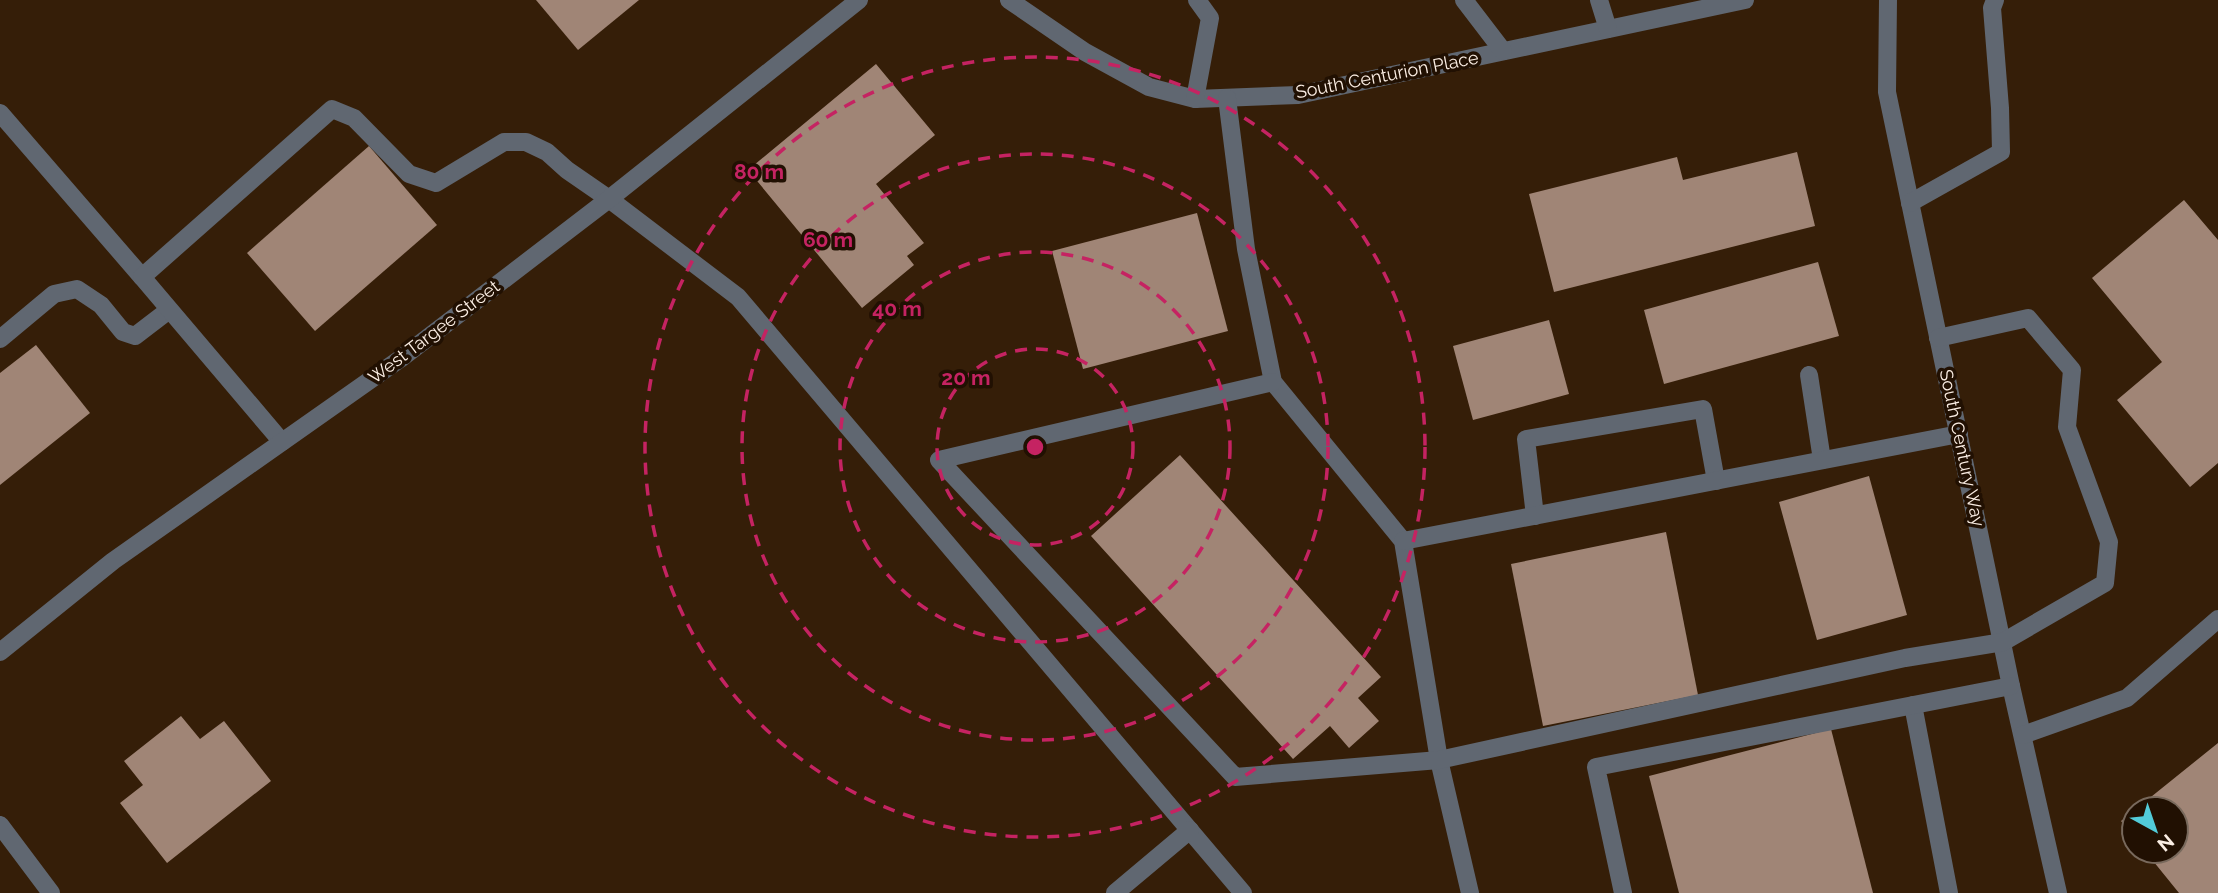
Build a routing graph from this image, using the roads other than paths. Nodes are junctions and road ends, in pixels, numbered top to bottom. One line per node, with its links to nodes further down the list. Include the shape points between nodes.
1 (859, 0): 15 (street, West Targee Street)
2 (1009, 0): 13 (street, South Centurion Place, via 1085,52 1149,87)
3 (1197, 0): 13 (street, via 1210,18)
4 (1464, 0): 11 (street)
5 (1599, 0): 10 (street)
6 (1745, 0): 9 (street, South Centurion Place)
7 (1888, 0): 16 (street, South Century Way, via 1886,92)
8 (1996, 0): 16 (street, via 1992,8 2001,152)
9 (1713, 3): 10 (street, South Centurion Place)
10 (1608, 29): 11 (street, South Centurion Place)
11 (1503, 51): 12 (street, South Centurion Place, via 1298,94)
12 (1227, 98): 13 (street, South Centurion Place); 22 (street, via 1246,248)
13 (1195, 99)
14 (0, 113): 17 (street)
15 (609, 199): 17 (street, via 547,152 526,142 504,142 436,183 409,174 354,118 332,109); 24 (street, West Targee Street, via 400,359); 37 (street, via 738,297)
16 (1910, 203): 19 (street, South Century Way)
17 (142, 277): 18 (street)
18 (169, 310): 20 (street, via 135,336 123,332 101,305 77,289 54,294); 24 (street)
19 (1938, 338): 23 (street, South Century Way); 30 (street, via 2028,318 2064,360 2072,370 2067,427 2109,542 2105,583)
20 (0, 339)
21 (1809, 375): 25 (street)
22 (1273, 382): 28 (street); 35 (street, via 939,460 1235,777)
23 (1959, 434): 25 (street); 30 (street, South Century Way)
24 (282, 442): 31 (street, West Targee Street, via 113,561)
25 (1822, 460): 26 (street)
26 (1716, 481): 27 (street); 27 (street, via 1703,409 1526,439)
27 (1535, 516): 28 (street)
28 (1403, 541): 35 (street)
29 (2218, 619): 34 (street, via 2127,698)
30 (2003, 642): 32 (street, South Century Way); 35 (street, via 1906,657)
31 (0, 652)
32 (2011, 685): 33 (street); 34 (street, South Century Way)
33 (1913, 705): 42 (street, via 1596,767); 43 (street)
34 (2023, 735): 44 (street, South Century Way)
35 (1439, 760): 41 (street)
36 (0, 825): 38 (street)
37 (1190, 830): 39 (street); 40 (street)
38 (51, 893)
39 (1115, 893)
40 (1243, 893)
41 (1470, 893)
42 (1623, 893)
43 (1949, 893)
44 (2058, 893)

